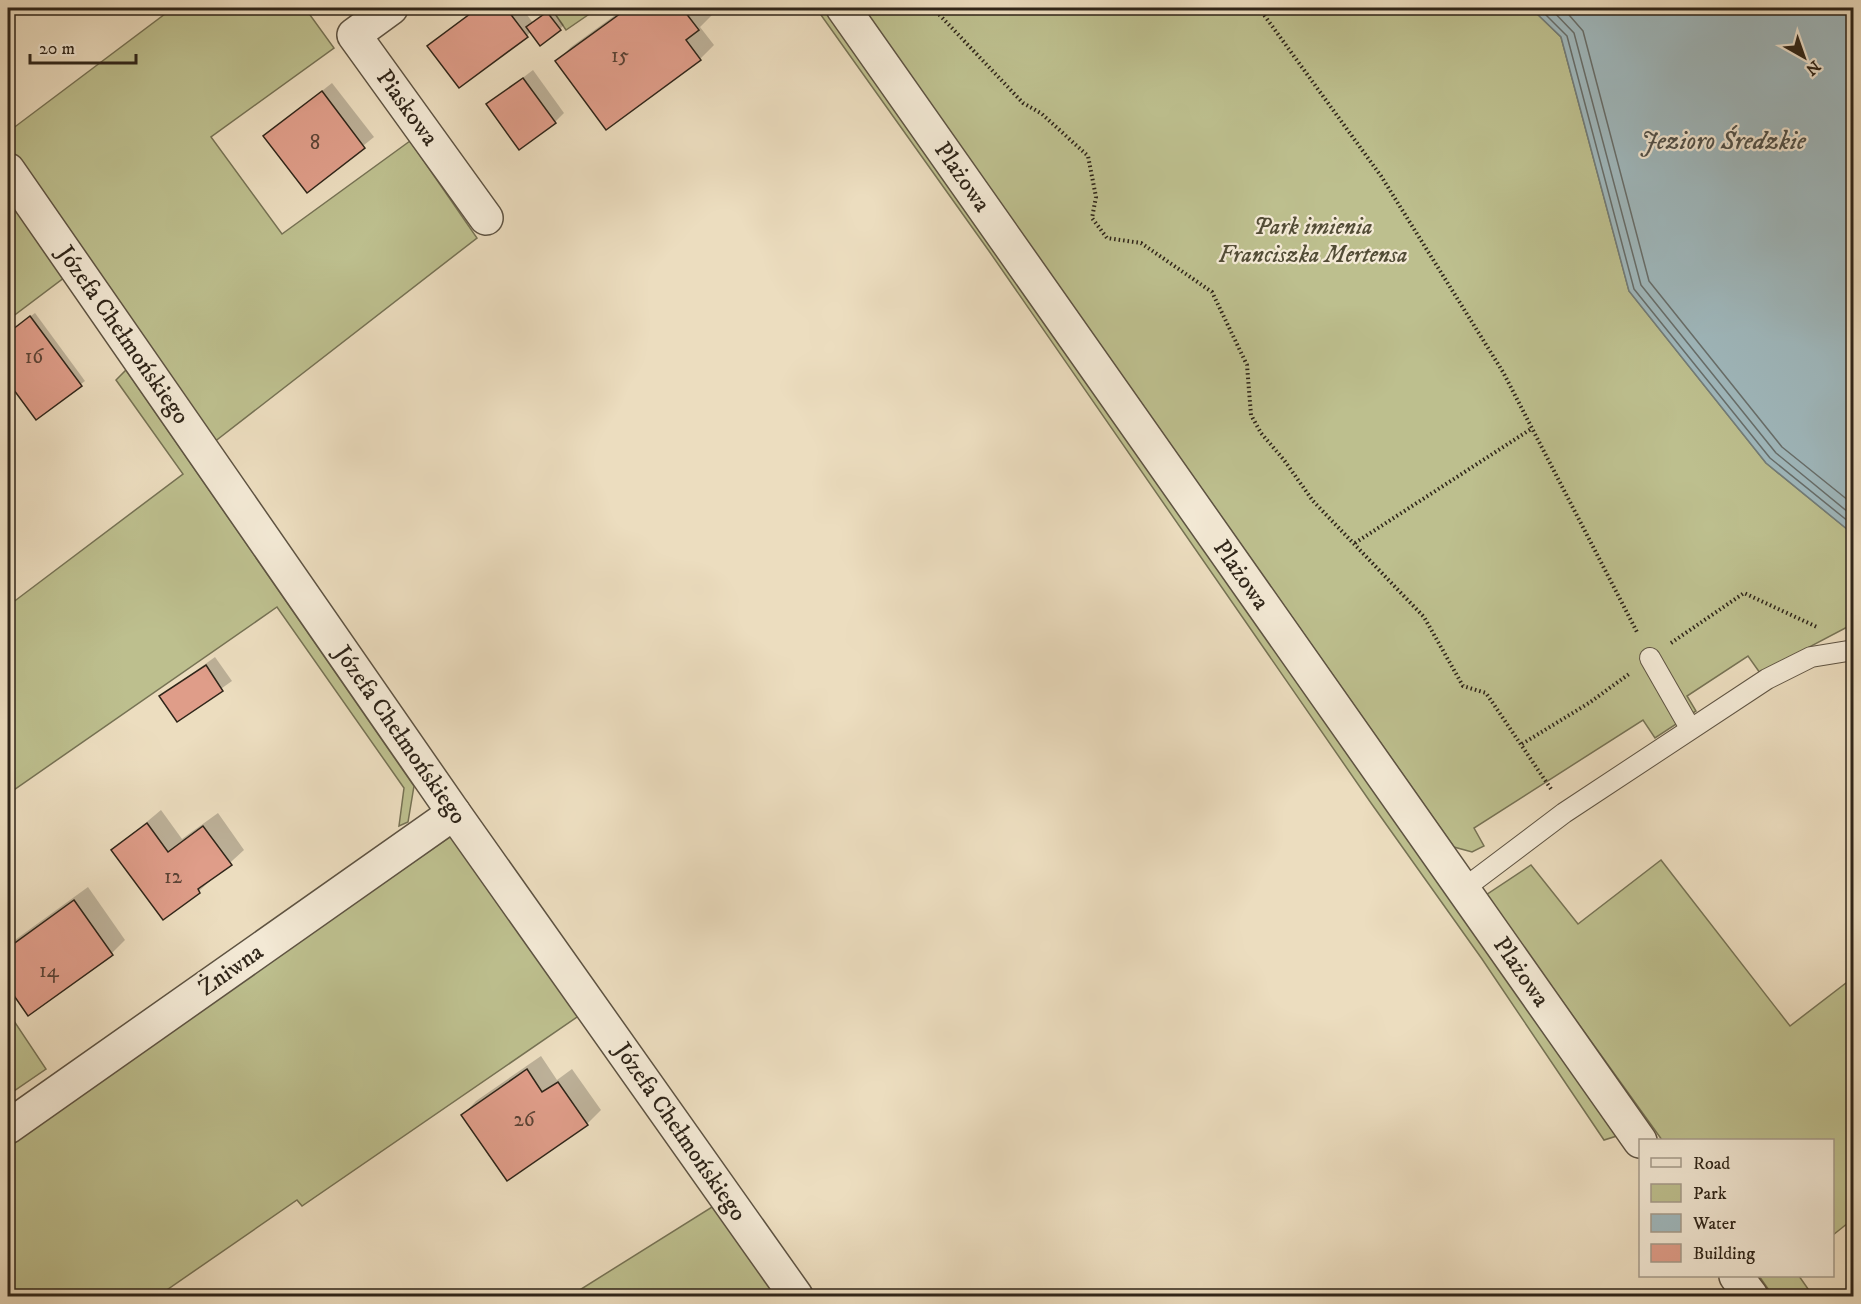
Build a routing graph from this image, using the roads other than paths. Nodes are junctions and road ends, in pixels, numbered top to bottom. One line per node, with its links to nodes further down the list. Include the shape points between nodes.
1 (391, 8): 4 (street, Piaskowa, via 354,35)
2 (843, 8): 9 (street, Plażowa)
3 (8, 170): 8 (street, Józefa Chełmońskiego)
4 (486, 218)
5 (1854, 650): 7 (lane, via 1811,657 1767,679)
6 (1650, 658): 7 (lane)
7 (1690, 728): 9 (lane, via 1564,813)
8 (454, 813): 10 (street, Żniwna); 13 (street, Józefa Chełmońskiego)
9 (1462, 890): 11 (street, Plażowa)
10 (8, 1126)
11 (1640, 1139)
12 (1737, 1277): 14 (street)
13 (796, 1296)
14 (1751, 1296)

